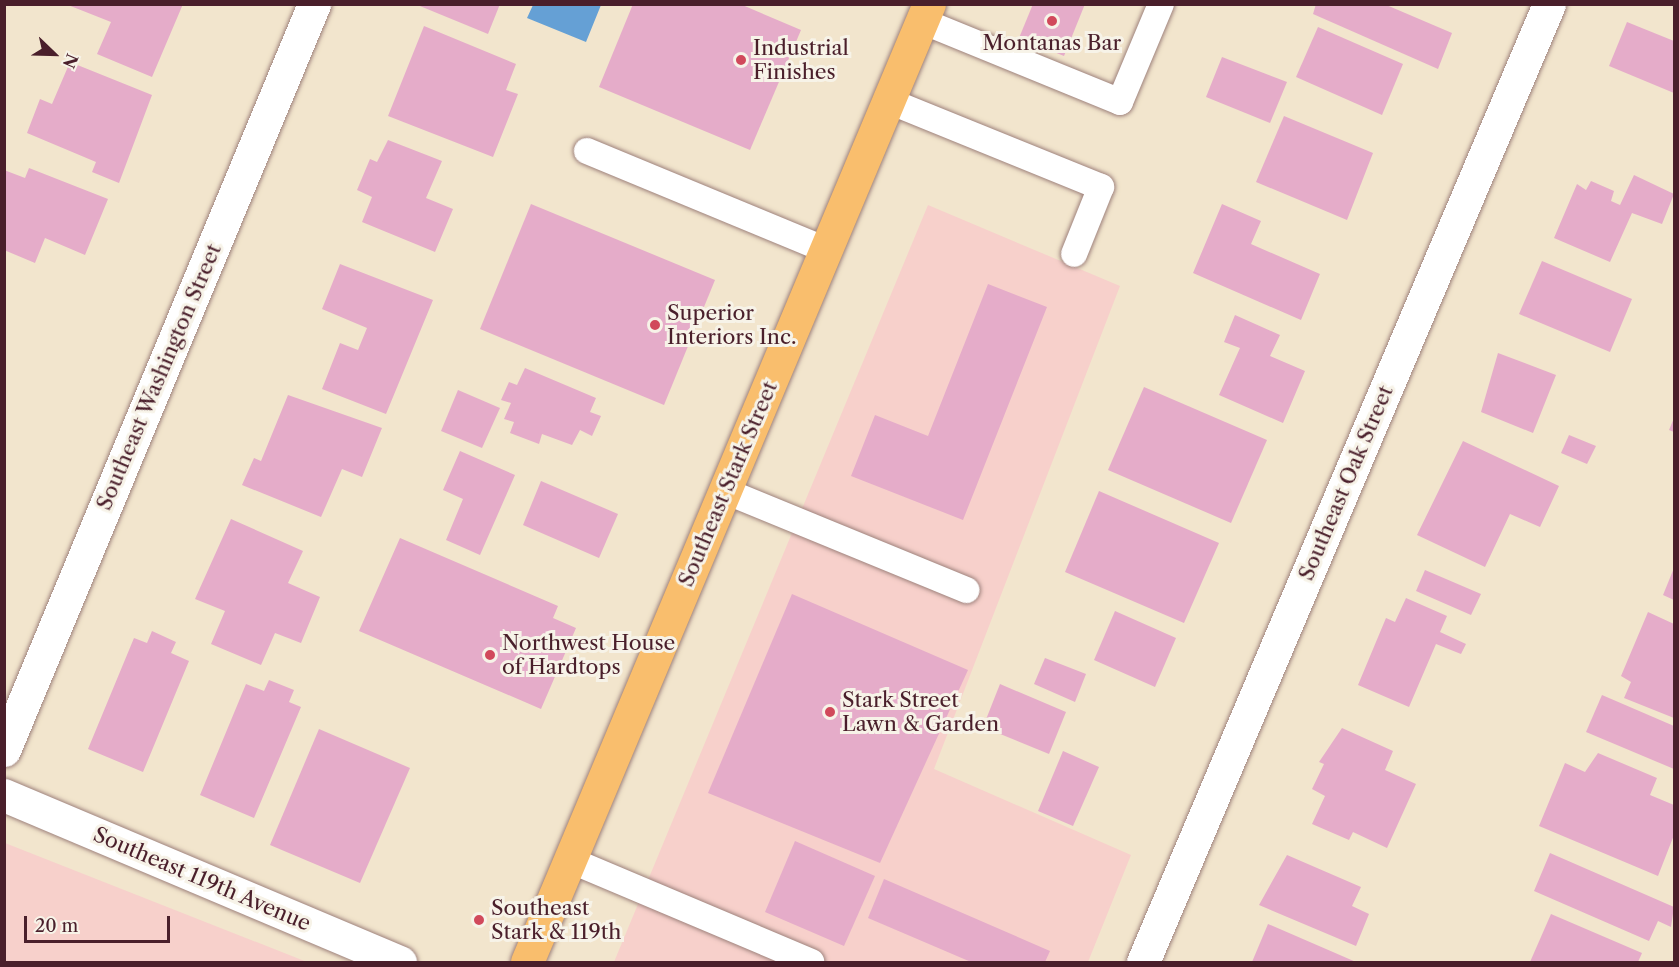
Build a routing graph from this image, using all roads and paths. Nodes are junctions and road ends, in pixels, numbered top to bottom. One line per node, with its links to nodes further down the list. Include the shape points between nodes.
1 (314, 4): 11 (street, Southeast Washington Street)
2 (1161, 4): 4 (lane, via 1120,102)
3 (1549, 4): 17 (street, Southeast Oak Street)
4 (925, 9): 5 (main road, Southeast Stark Street)
5 (889, 100): 7 (main road, Southeast Stark Street); 8 (lane, via 1101,187)
6 (587, 151): 7 (lane)
7 (826, 250): 9 (main road, Southeast Stark Street)
8 (1074, 254)
9 (725, 491): 10 (lane); 13 (main road, Southeast Stark Street)
10 (966, 590)
11 (4, 750)
12 (4, 795): 14 (street, Southeast 119th Avenue)
13 (570, 860): 15 (main road, Southeast Stark Street); 16 (lane)
14 (400, 963)
15 (527, 963)
16 (811, 963)
17 (1143, 963)

